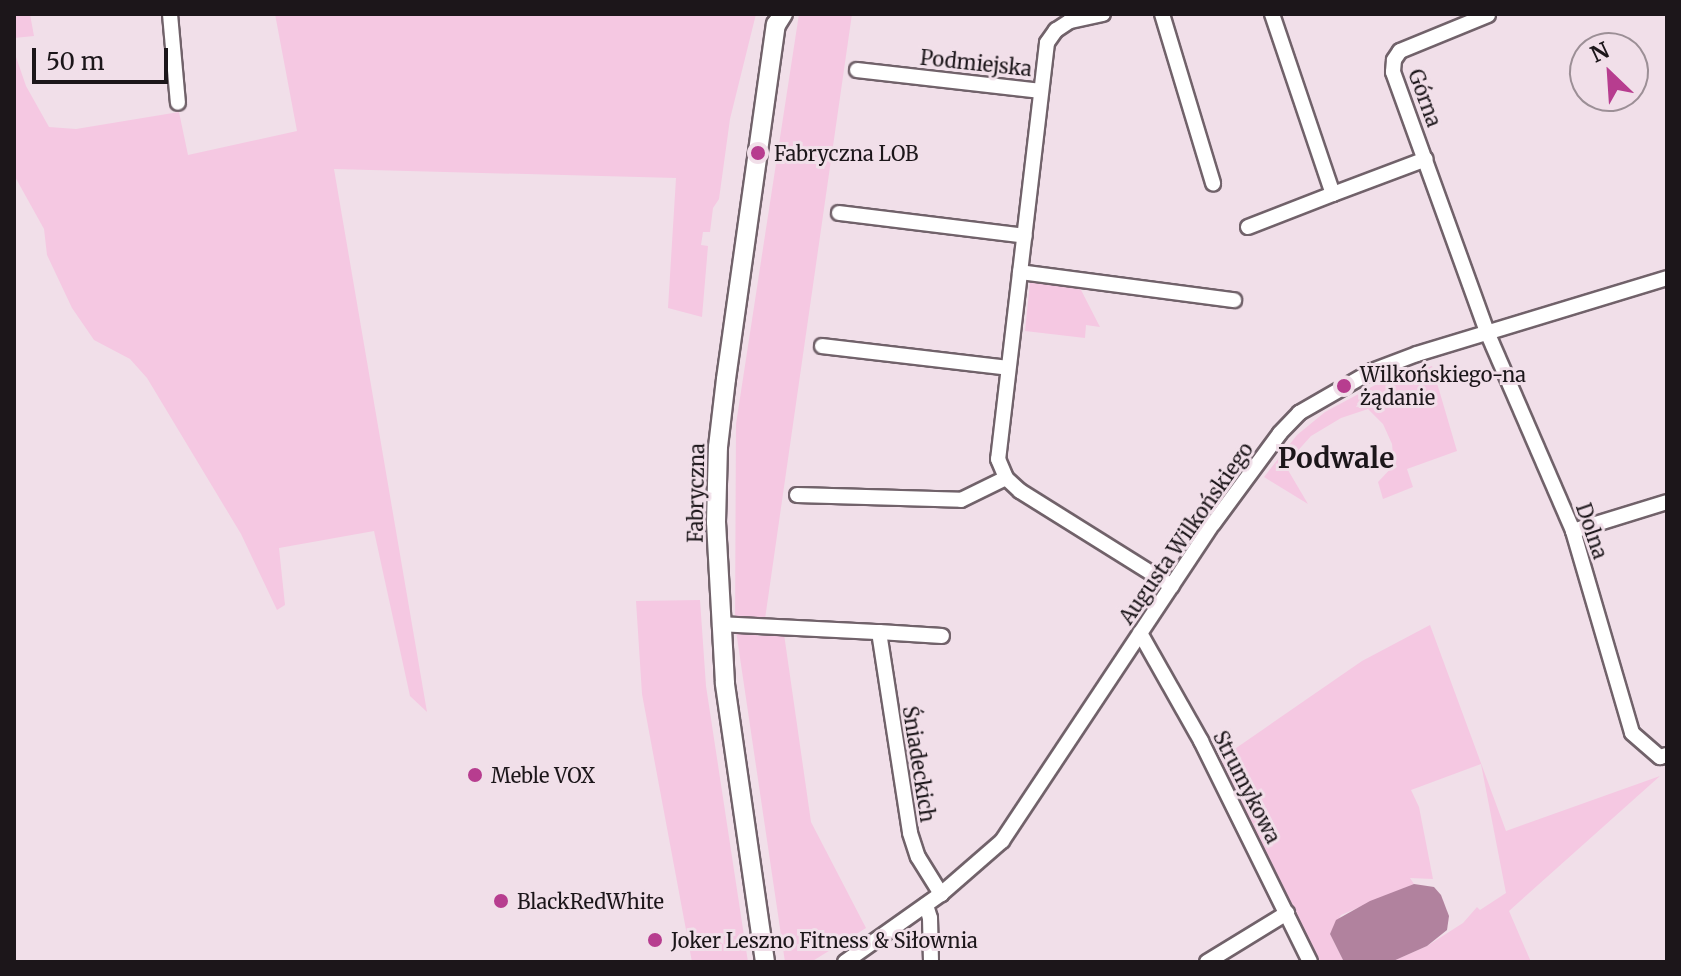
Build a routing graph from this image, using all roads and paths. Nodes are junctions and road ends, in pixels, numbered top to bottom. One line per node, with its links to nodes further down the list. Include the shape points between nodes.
1 (170, 14): 9 (street)
2 (1103, 14): 8 (street, via 1070,21 1056,30 1047,43)
3 (1162, 14): 11 (street)
4 (1272, 14): 12 (street)
5 (1488, 15): 10 (street, Górna, via 1400,51 1394,60 1393,72)
6 (777, 18): 27 (street, Fabryczna, via 718,447)
7 (857, 70): 8 (street, Podmiejska)
8 (1041, 91): 15 (street, Podmiejska)
9 (178, 103)
10 (1426, 159): 12 (street, Górna); 19 (street, Górna)
11 (1213, 183)
12 (1333, 194): 14 (street, Górna)
13 (839, 213): 15 (street)
14 (1248, 227)
15 (1025, 236): 16 (street, Podmiejska)
16 (1020, 272): 18 (street); 21 (street, Podmiejska)
17 (1667, 278): 19 (street, Augusta Wilkońskiego)
18 (1234, 300)
19 (1487, 332): 25 (street, Dolna); 26 (street, Augusta Wilkońskiego, via 1372,371 1299,413)
20 (822, 346): 21 (street)
21 (1008, 368): 22 (street, Podmiejska, via 998,459)
22 (1006, 478): 23 (street, via 961,500); 26 (street)
23 (797, 495)
24 (1667, 502): 25 (street)
25 (1573, 531): 31 (street, Dolna, via 1632,733 1660,757)
26 (1172, 586): 29 (street, Augusta Wilkońskiego)
27 (720, 624): 28 (street); 35 (street, Fabryczna)
28 (879, 632): 30 (street); 32 (street, Śniadeckich, via 910,833)
29 (1140, 633): 32 (street, Augusta Wilkońskiego, via 1012,829); 34 (street, Strumykowa)
30 (942, 636)
31 (1667, 755)
32 (941, 894): 33 (street, Augusta Wilkońskiego)
33 (926, 905): 36 (street, Augusta Wilkońskiego); 37 (street)
34 (1287, 913): 38 (street); 39 (street, Strumykowa)
35 (765, 962)
36 (845, 962)
37 (931, 962)
38 (1207, 962)
39 (1310, 962)

